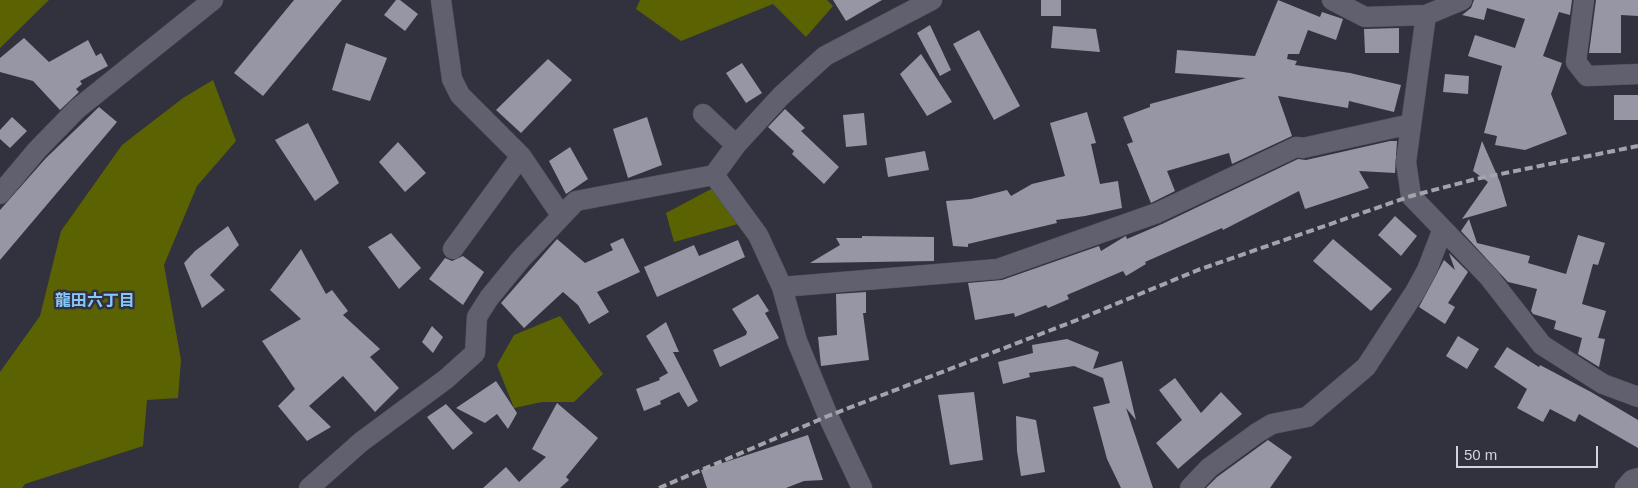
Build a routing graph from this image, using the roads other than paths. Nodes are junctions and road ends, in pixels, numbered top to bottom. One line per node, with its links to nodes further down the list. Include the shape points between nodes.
1 (213, 0): 14 (street, via 77,109)
2 (441, 0): 12 (street, via 452,78 460,95)
3 (932, 0): 11 (street, via 825,56 781,96)
4 (1332, 0): 7 (street, via 1364,17)
5 (1462, 0): 7 (street)
6 (1584, 0): 8 (street, via 1576,62 1587,76)
7 (1426, 16): 10 (street)
8 (1638, 74)
9 (703, 114): 11 (street)
10 (1411, 124): 16 (street, via 1406,162 1411,196); 18 (street, via 1296,147 1157,213 998,270)
11 (736, 145): 13 (street)
12 (521, 156): 15 (street); 17 (street)
13 (714, 175): 15 (street, via 576,201); 18 (street, via 758,235)
14 (0, 194)
15 (561, 216): 21 (street, via 489,298 477,317 475,353 446,379 361,442)
16 (1442, 231): 19 (street, via 1488,277 1542,345 1603,384); 23 (street, via 1427,270 1366,367 1307,417 1272,424 1257,433 1210,468)
17 (452, 249)
18 (782, 287): 22 (street, via 797,341)
19 (1638, 397)
20 (1638, 478): 24 (street)
21 (316, 487)
22 (862, 488)
23 (1190, 488)
24 (1625, 488)

